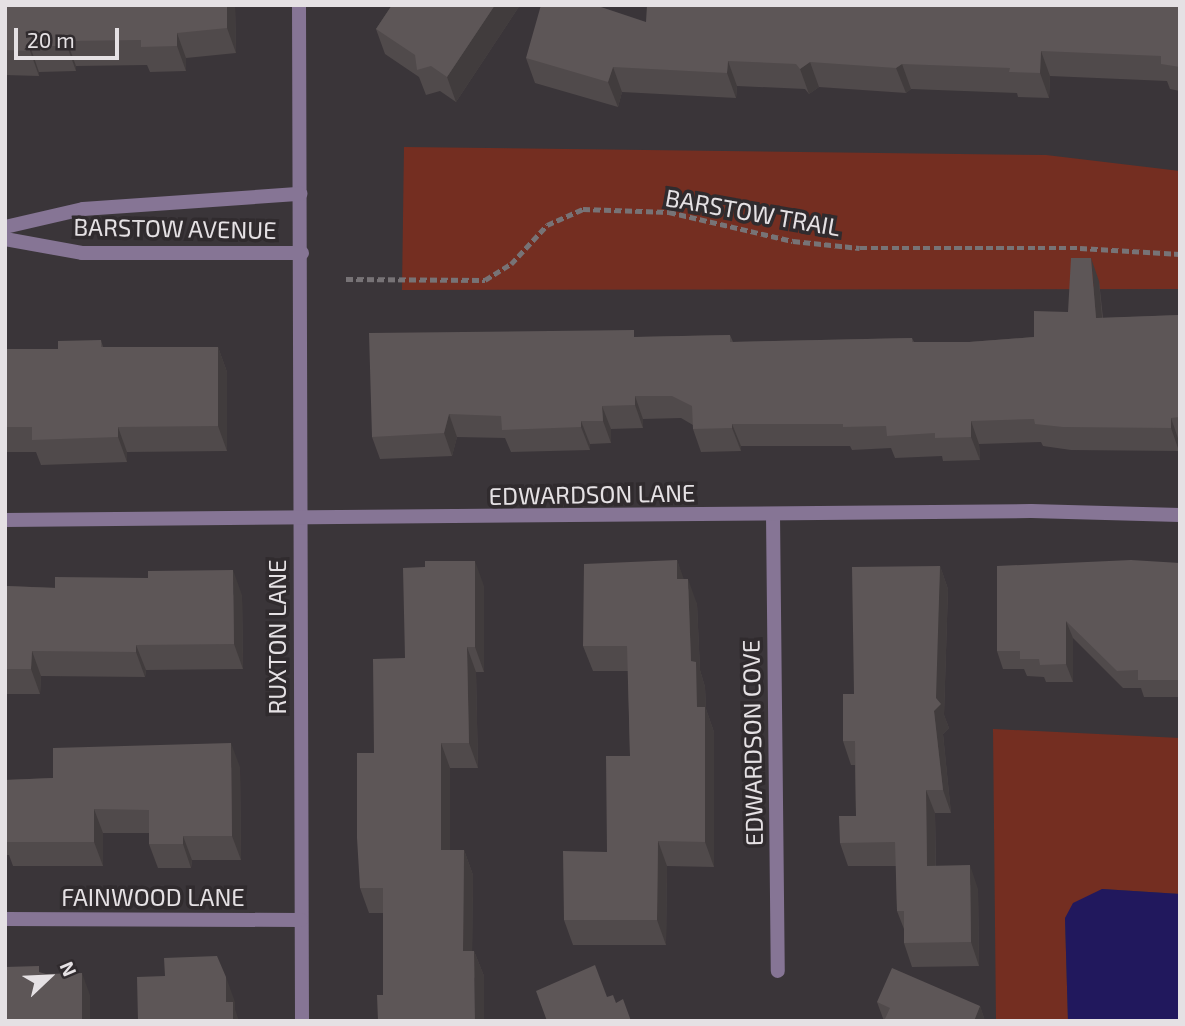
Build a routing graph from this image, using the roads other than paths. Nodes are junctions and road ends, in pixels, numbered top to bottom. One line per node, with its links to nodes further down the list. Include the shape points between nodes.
1 (299, 5): 2 (street, RUXTON LANE)
2 (300, 194): 3 (street, BARSTOW AVENUE, via 83,209); 5 (street, RUXTON LANE)
3 (5, 227)
4 (5, 239): 5 (street, BARSTOW AVENUE, via 82,253)
5 (302, 253): 9 (street, RUXTON LANE)
6 (773, 515): 7 (street, EDWARDSON LANE, via 1031,511); 9 (street, EDWARDSON LANE); 12 (street, EDWARDSON COVE)
7 (1180, 515)
8 (5, 520): 9 (street, EDWARDSON LANE)
9 (299, 520): 11 (street, RUXTON LANE)
10 (5, 919): 11 (street, FAINWOOD LANE)
11 (301, 920): 13 (street, RUXTON LANE)
12 (778, 971)
13 (302, 1021)

